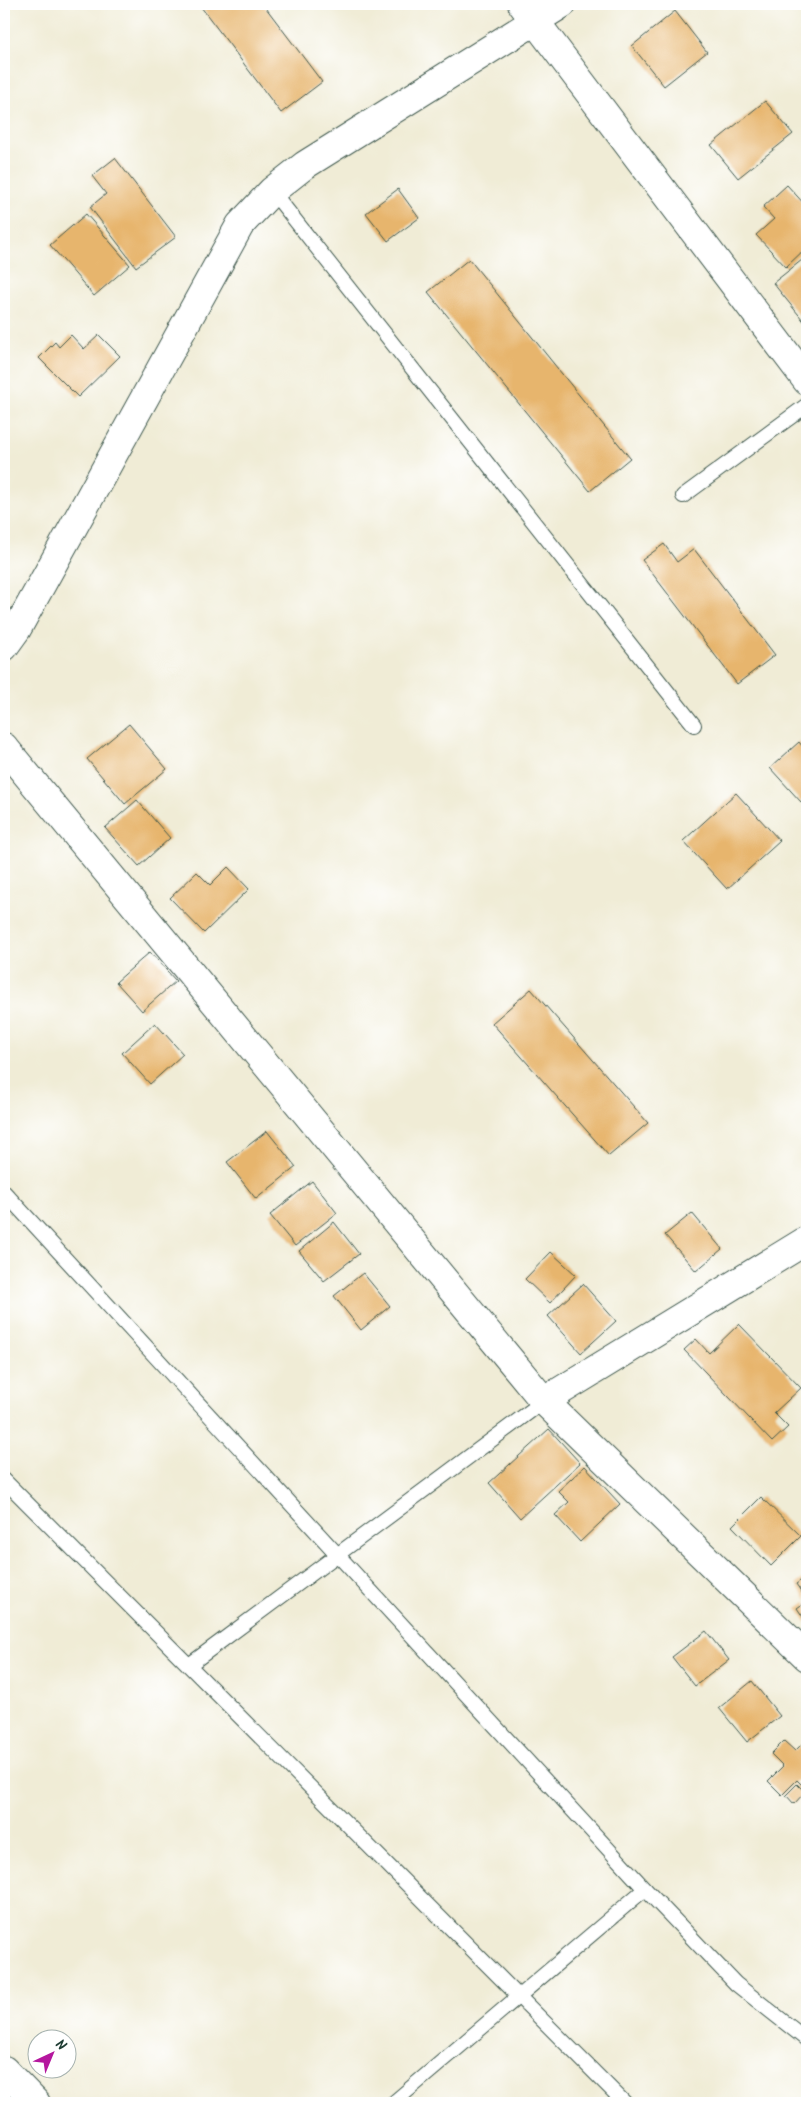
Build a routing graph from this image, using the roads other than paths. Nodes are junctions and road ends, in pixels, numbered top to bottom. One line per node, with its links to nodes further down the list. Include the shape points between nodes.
1 (562, 4): 2 (street)
2 (529, 12): 3 (street); 4 (street)
3 (272, 191): 7 (street, via 240,225); 8 (lane)
4 (807, 381)
5 (807, 406): 6 (lane)
6 (684, 496)
7 (4, 647)
8 (694, 725)
9 (4, 747): 12 (street)
10 (4, 1192): 14 (lane)
11 (807, 1240): 12 (street)
12 (544, 1401): 14 (lane); 15 (street)
13 (4, 1480): 16 (lane)
14 (337, 1554): 16 (lane); 17 (lane)
15 (807, 1657)
16 (189, 1665): 18 (lane)
17 (645, 1889): 18 (lane); 19 (lane, via 736,1984)
18 (519, 1998): 22 (lane); 23 (lane)
19 (807, 2040)
20 (4, 2070): 21 (street)
21 (36, 2103)
22 (393, 2103)
23 (625, 2103)

